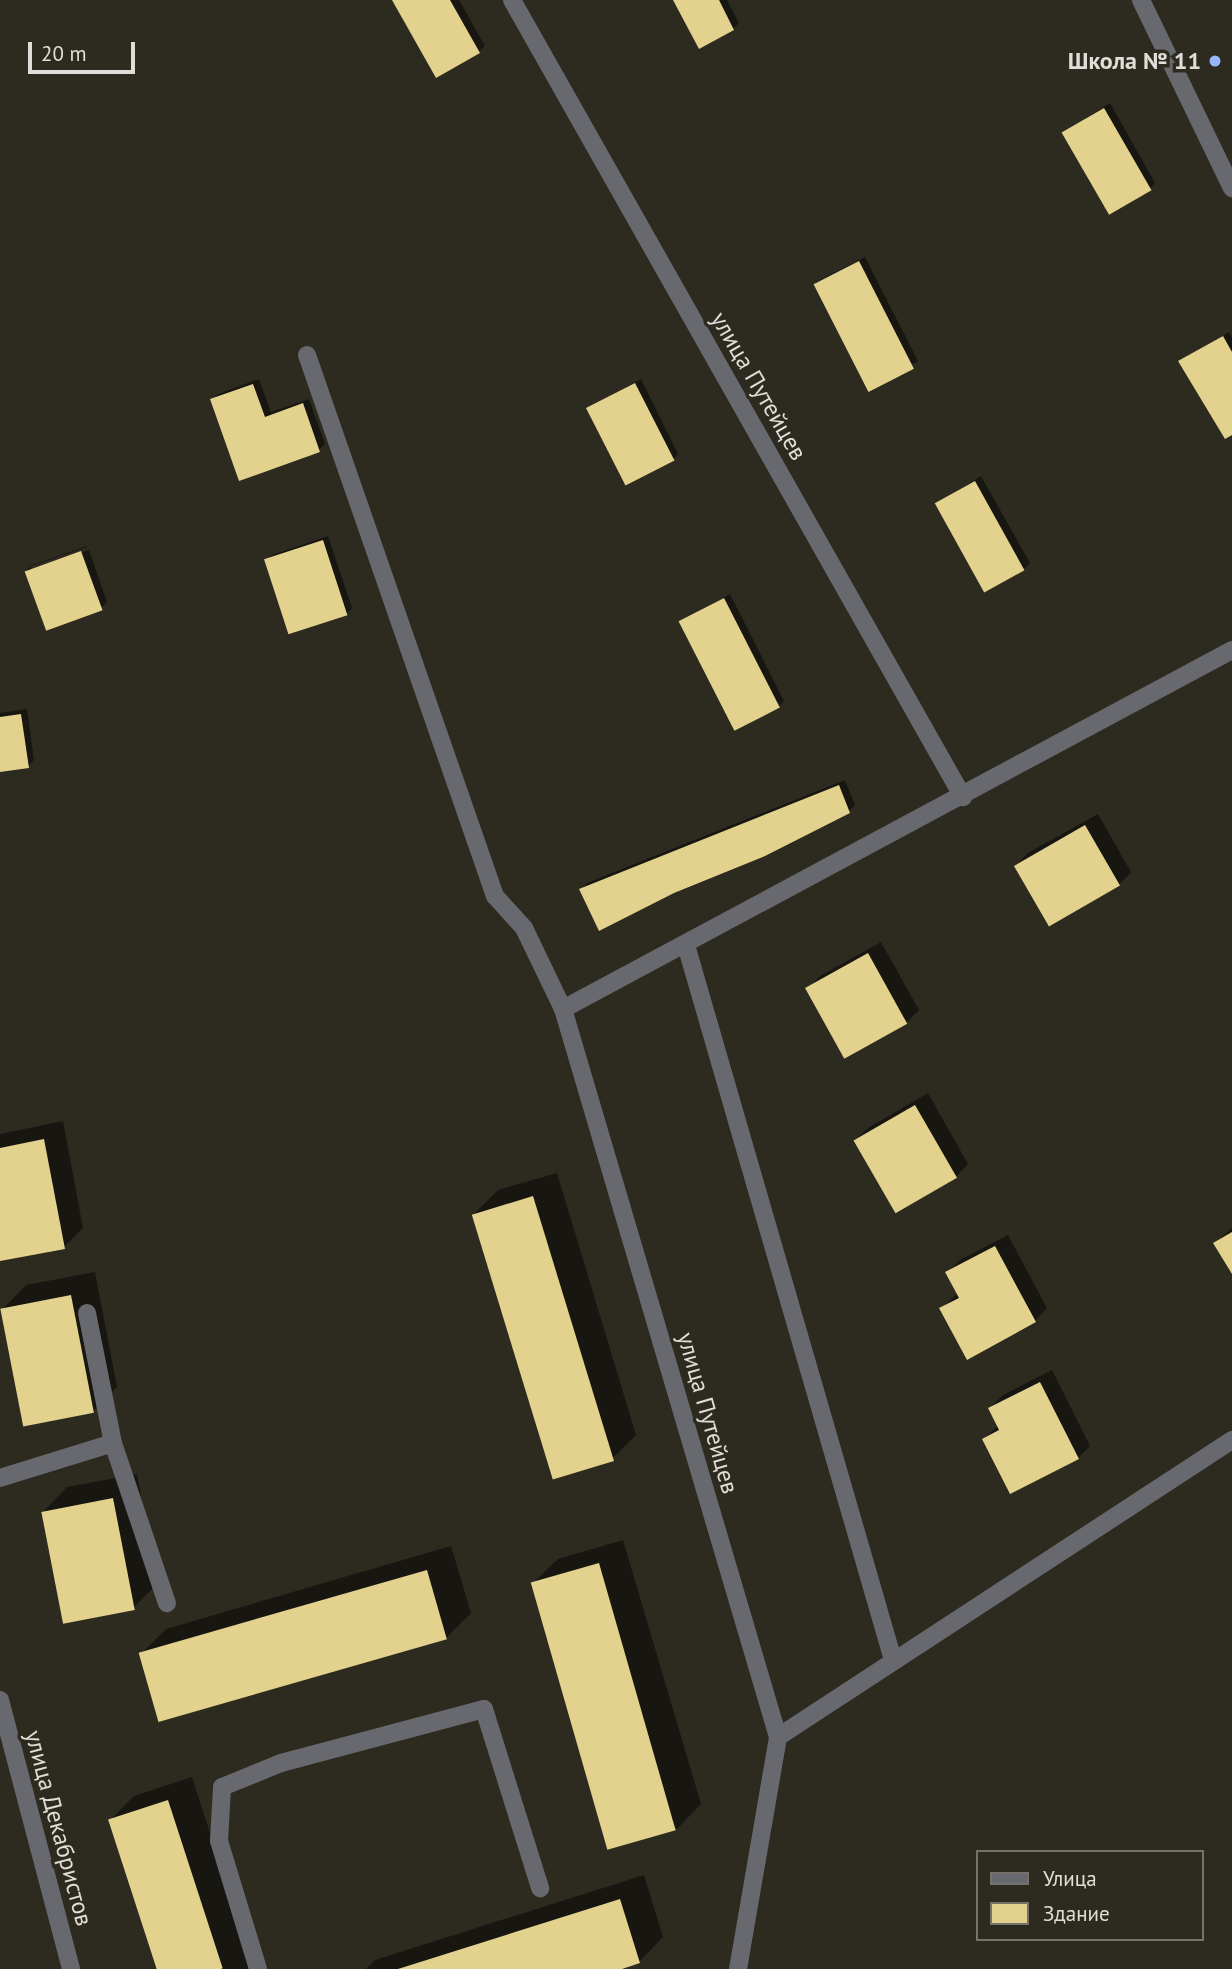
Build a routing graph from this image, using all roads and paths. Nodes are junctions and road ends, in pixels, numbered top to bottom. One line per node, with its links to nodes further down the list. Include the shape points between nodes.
1 (512, 0): 6 (street, улица Путейцев)
2 (1141, 0): 3 (street)
3 (1232, 188)
4 (307, 355): 8 (street, улица Путейцев, via 495,896 524,928)
5 (1232, 650): 6 (street)
6 (963, 797): 7 (street)
7 (686, 945): 8 (street); 14 (street)
8 (563, 1010): 16 (street, улица Путейцев)
9 (87, 1313): 11 (street)
10 (1232, 1440): 14 (street)
11 (113, 1443): 12 (street); 13 (street)
12 (0, 1478)
13 (167, 1603)
14 (893, 1660): 16 (street)
15 (0, 1700): 18 (street, улица Декабристов)
16 (778, 1737): 20 (street, улица Путейцев)
17 (540, 1888): 19 (street, via 484,1709 281,1763 222,1787 219,1840)
18 (71, 1969)
19 (258, 1969)
20 (738, 1969)

